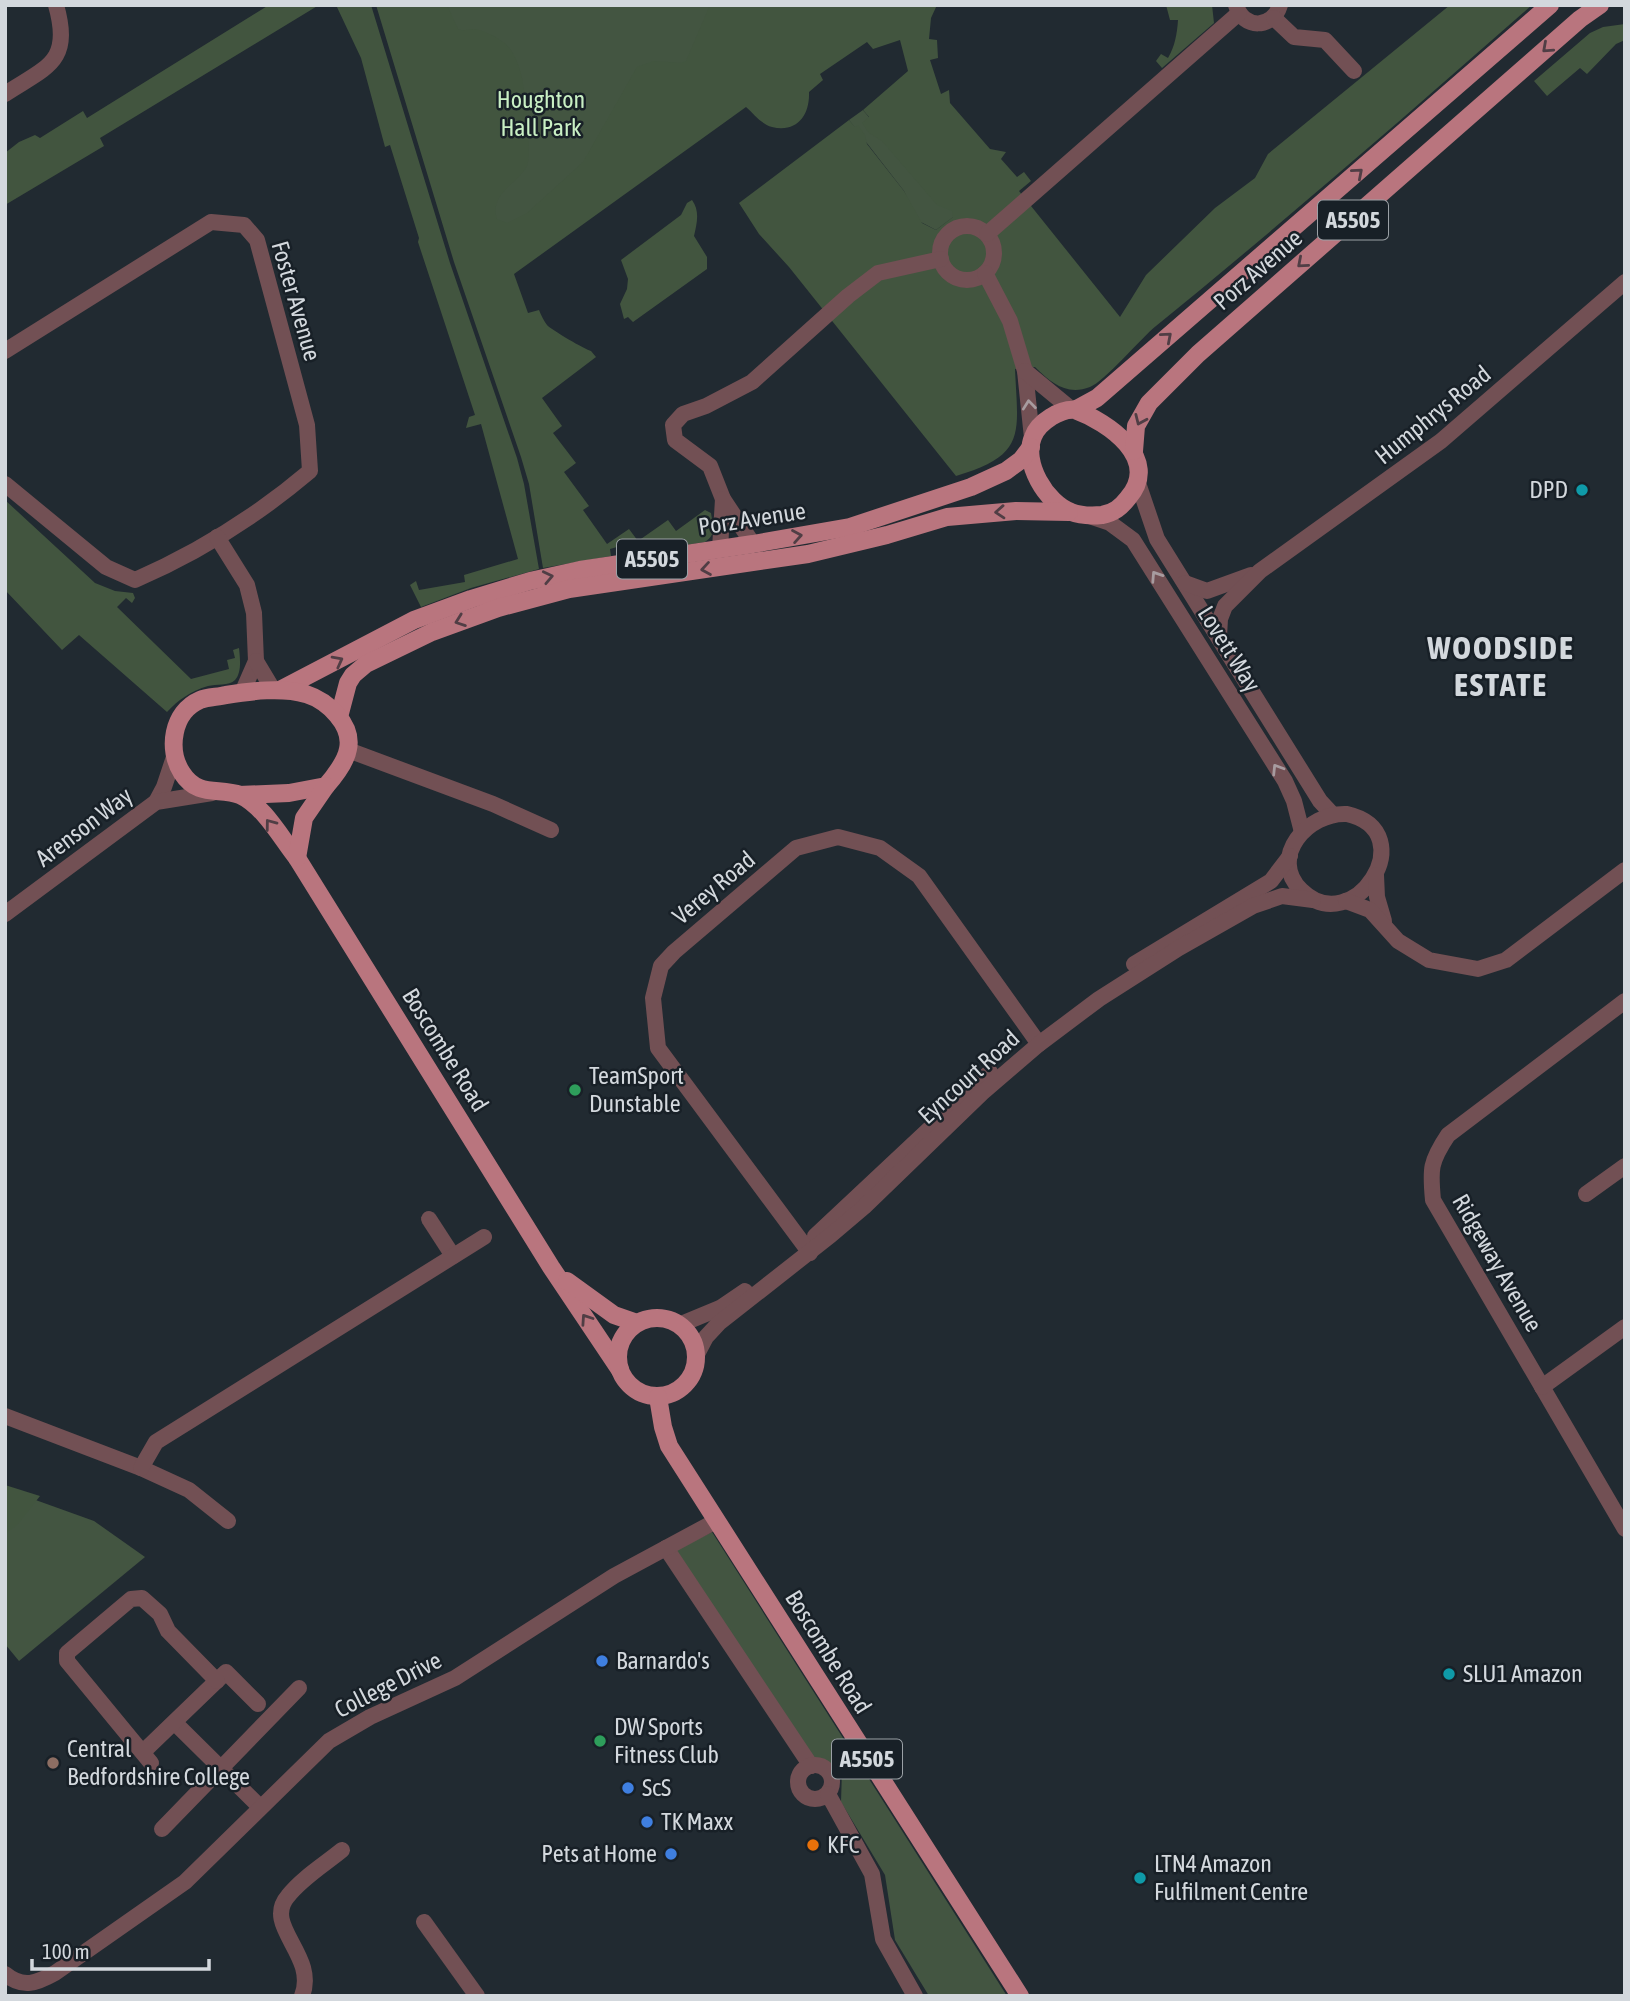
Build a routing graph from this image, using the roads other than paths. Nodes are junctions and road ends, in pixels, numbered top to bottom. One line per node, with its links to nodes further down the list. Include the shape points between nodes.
1 (56, 5): 7 (street, via 63,36 60,51 46,67)
2 (1550, 5): 14 (main road, Porz Avenue / A5505, one-way to 2, via 1097,398)
3 (1600, 5): 16 (main road, Porz Avenue / A5505, one-way to 16, via 1198,354 1149,403 1136,426)
4 (1237, 9): 5 (street, via 1255,24); 8 (street)
5 (1277, 12): 6 (street, via 1294,37 1325,40)
6 (1354, 71)
7 (5, 94)
8 (987, 234): 9 (street, via 972,226 955,229 943,242); 10 (street, via 994,259)
9 (941, 259): 10 (street, via 944,268 959,279); 19 (street, via 878,273 752,382 683,414 673,425 675,440 710,466)
10 (985, 274): 13 (street, via 1010,321)
11 (1625, 282): 25 (street, Humphrys Road, via 1441,441)
12 (5, 351): 22 (street, Foster Avenue, via 211,222 244,225 257,240 301,402 310,471)
13 (1025, 371): 14 (street); 15 (street, one-way to 13)
14 (1073, 409): 15 (main road, A5505, via 1040,426); 16 (main road, via 1115,432)
15 (1031, 443): 20 (main road, via 1031,462 1040,481); 23 (main road, Porz Avenue / A5505, one-way to 15, via 850,527 913,507 1006,471 1021,460)
16 (1134, 451): 17 (main road, A5505)
17 (1137, 480): 21 (main road, A5505, via 1117,510); 26 (street, Lovett Way, via 1157,539)
18 (5, 484): 22 (street, Foster Avenue, via 106,567 135,580)
19 (723, 499): 23 (street); 24 (street)
20 (1069, 512): 21 (main road, A5505); 31 (main road, Porz Avenue / A5505, one-way to 31, via 947,517 808,554 569,589 498,608 432,632 366,664 348,683)
21 (1088, 516): 40 (street, Lovett Way, one-way to 21, via 1285,781 1133,540 1110,523)
22 (217, 537): 28 (street, via 247,585 254,612)
23 (753, 544): 24 (main road, Porz Avenue / A5505)
24 (720, 549): 29 (main road, Porz Avenue / A5505, one-way to 24, via 414,620 471,598 580,570)
25 (1260, 571): 26 (street, Humphrys Road, via 1207,591); 27 (street, Humphrys Road, via 1225,606)
26 (1185, 583): 27 (street, Lovett Way)
27 (1219, 636): 38 (street, Lovett Way)
28 (256, 661): 29 (street); 30 (street)
29 (275, 691): 30 (main road, A5505); 31 (main road, A5505, via 306,694)
30 (242, 693): 33 (main road, A5505, via 200,700 183,712 174,733)
31 (340, 717): 32 (main road, A5505)
32 (348, 750): 34 (main road); 39 (street)
33 (174, 757): 35 (main road, via 192,785); 37 (street, Arenson Way)
34 (326, 786): 36 (main road); 42 (main road, via 304,818)
35 (214, 792): 36 (main road); 37 (street, Arenson Way)
36 (239, 795): 42 (main road, Boscombe Road, one-way to 36, via 260,810)
37 (156, 802): 47 (street, Arenson Way)
38 (1332, 815): 40 (street); 44 (street, via 1354,816 1376,834 1382,854)
39 (551, 830)
40 (1302, 832): 41 (street)
41 (1290, 856): 45 (street, via 1296,884); 50 (street, Eyncourt Road, via 1271,881 1101,986)
42 (297, 858): 57 (main road, Boscombe Road)
43 (1625, 870): 48 (street, via 1516,952 1478,969 1429,960 1408,949)
44 (1376, 875): 46 (street); 48 (street)
45 (1313, 900): 46 (street, via 1325,904); 50 (street, Eyncourt Road, via 1282,896 1253,906)
46 (1346, 901): 48 (street, via 1370,910)
47 (5, 914)
48 (1386, 927)
49 (1625, 1001): 63 (street, Ridgeway Avenue, via 1448,1135 1430,1170 1433,1200)
50 (1035, 1041): 55 (street, Eyncourt Road, via 969,1091); 55 (street, Verey Road, via 919,876 880,848 838,837 796,848 674,952 661,966 653,998 658,1048)
51 (1625, 1166): 52 (street)
52 (1586, 1194)
53 (429, 1219): 56 (street)
54 (484, 1237): 56 (street)
55 (808, 1249): 59 (street, Eyncourt Road, via 722,1307); 61 (street, Eyncourt Road, via 719,1324)
56 (453, 1256): 66 (street, via 156,1442)
57 (551, 1267): 58 (main road, Boscombe Road, via 614,1315); 62 (main road, Boscombe Road, one-way to 57)
58 (637, 1324): 59 (main road, via 666,1319); 62 (main road, via 620,1344)
59 (679, 1325): 61 (main road, via 688,1333)
60 (1625, 1327): 63 (street)
61 (696, 1356): 64 (main road, via 690,1380)
62 (620, 1370): 64 (main road, via 635,1390)
63 (1542, 1387): 69 (street, Ridgeway Avenue)
64 (658, 1397): 68 (main road, Boscombe Road / A5505, via 669,1446)
65 (5, 1416): 66 (street)
66 (141, 1468): 67 (street, via 189,1490)
67 (229, 1521)
68 (716, 1521): 70 (street, College Drive); 88 (main road, Boscombe Road / A5505)
69 (1625, 1528)
70 (666, 1548): 75 (street); 78 (street, College Drive, via 455,1678 329,1741)
71 (217, 1681): 73 (street, via 226,1672); 74 (street); 74 (street, via 142,1598 131,1599 67,1653 67,1661 147,1757)
72 (299, 1688): 76 (street)
73 (258, 1704)
74 (175, 1723): 76 (street)
75 (811, 1766): 77 (street, via 823,1767 831,1775); 77 (street, via 801,1774 801,1791 814,1799)
76 (221, 1768): 78 (street); 79 (street)
77 (828, 1794): 87 (street, via 872,1874 883,1939)
78 (261, 1807): 83 (street, College Drive, via 185,1882)
79 (162, 1829)
80 (342, 1850): 85 (street, via 287,1897 281,1912 281,1924 305,1970)
81 (424, 1922): 86 (street)
82 (9, 1978): 83 (street, College Drive); 84 (street)
83 (39, 1988)
84 (24, 1996)
85 (302, 1996)
86 (477, 1996)
87 (915, 1996)
88 (1020, 1996)

